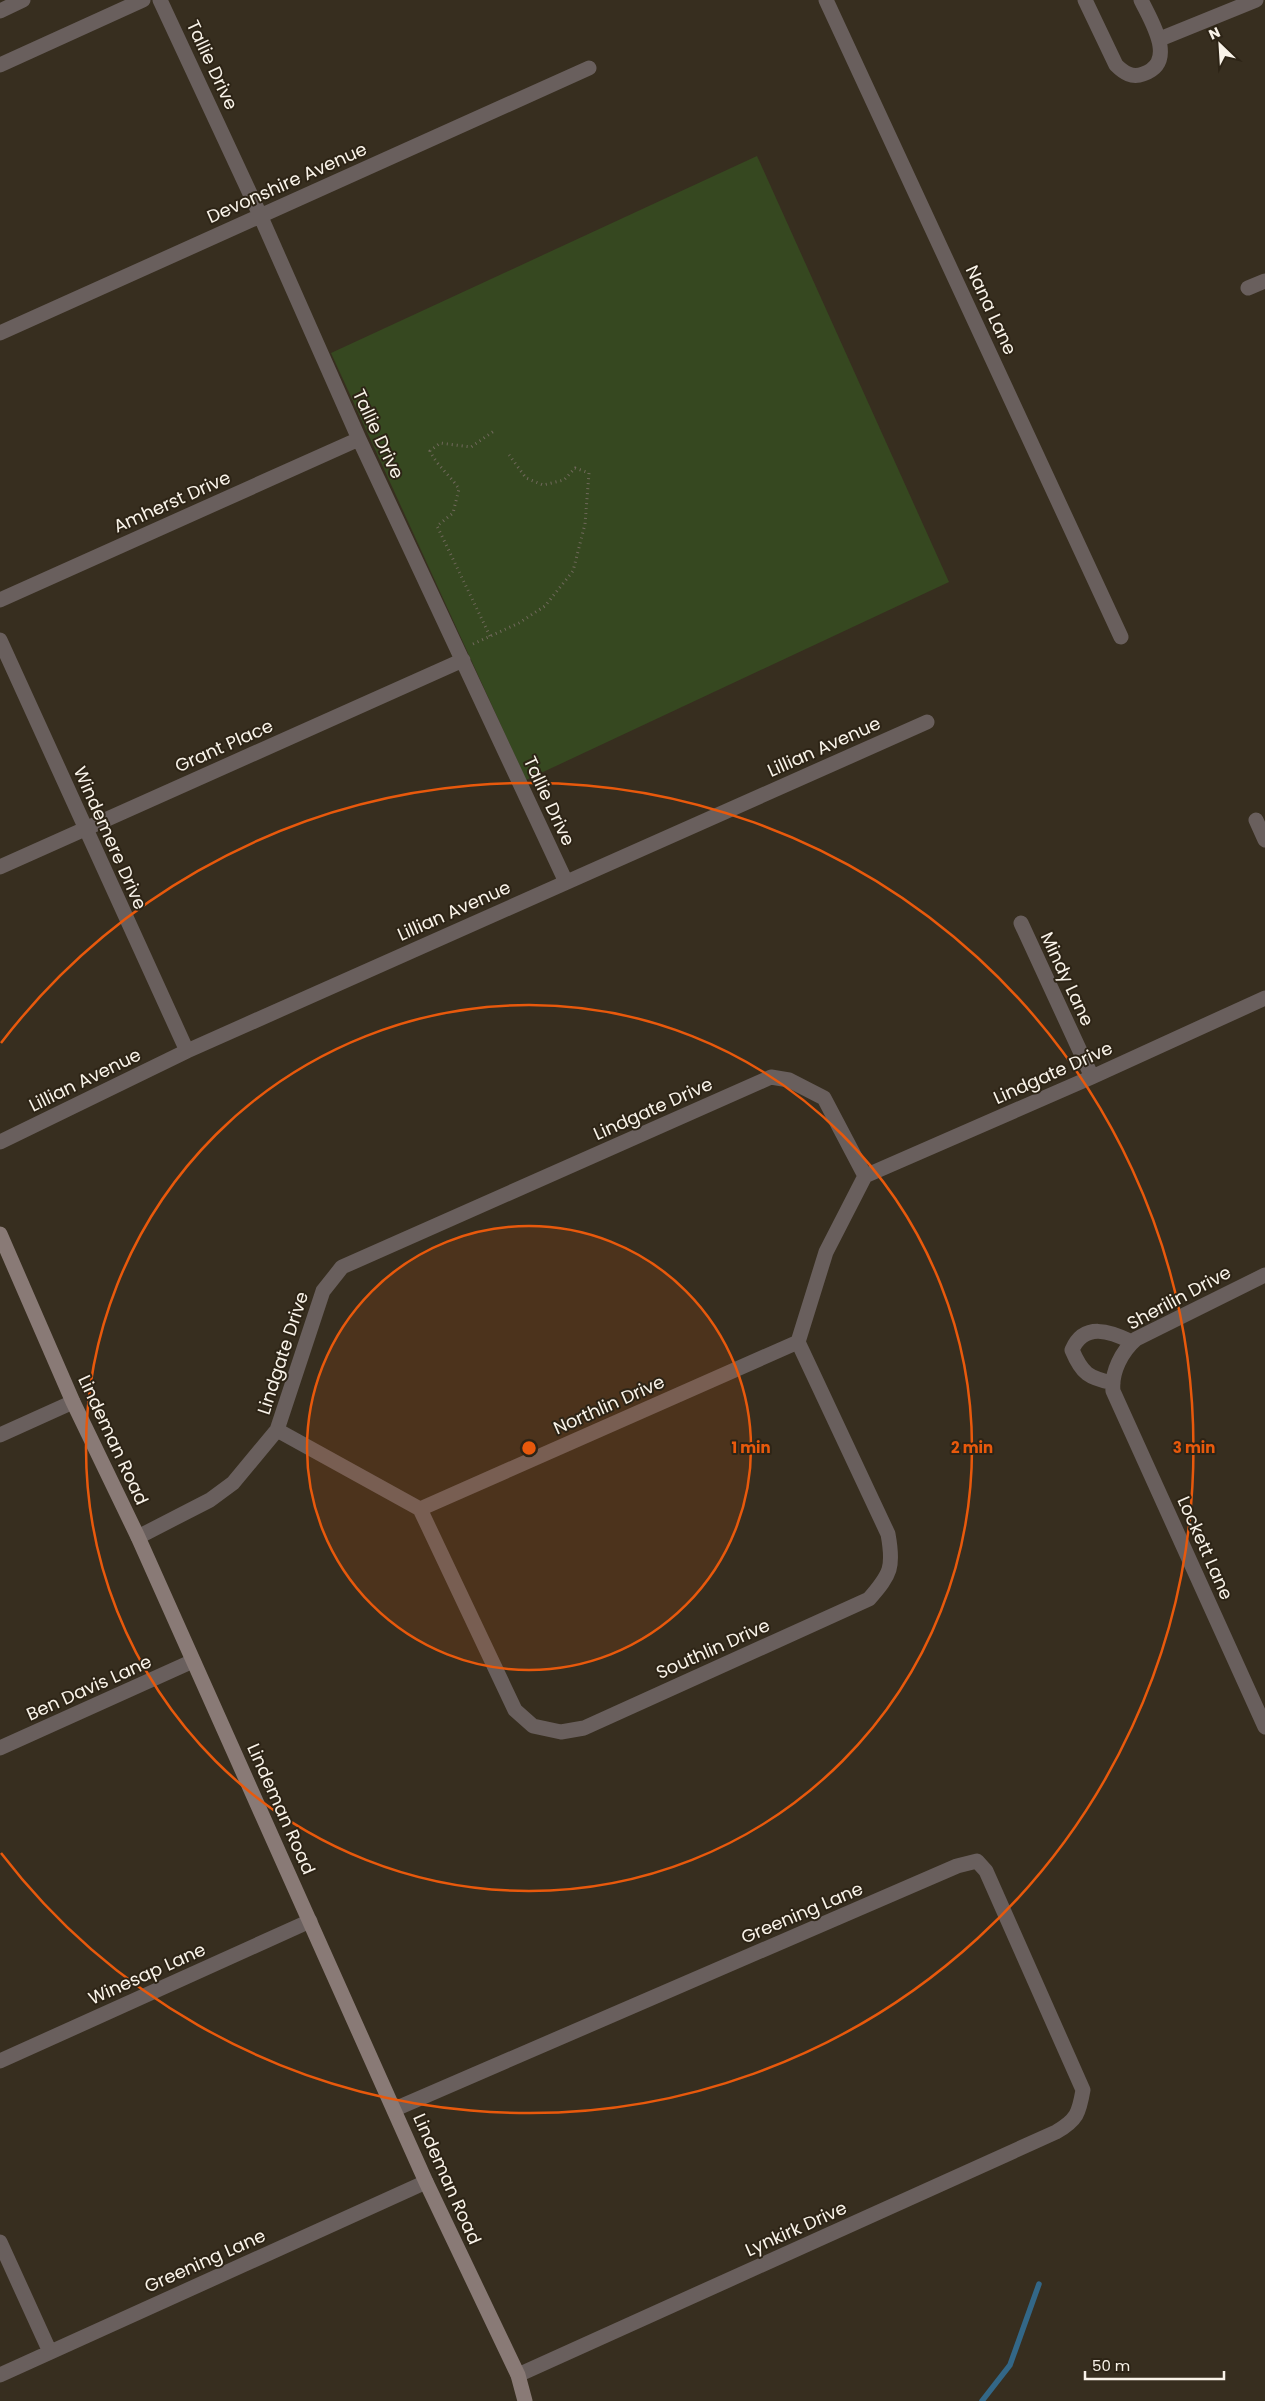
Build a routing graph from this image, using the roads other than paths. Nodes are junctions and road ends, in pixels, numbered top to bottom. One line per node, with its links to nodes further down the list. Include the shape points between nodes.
1 (22, 0): 8 (street)
2 (143, 0): 10 (street)
3 (160, 0): 12 (street, Tallie Drive)
4 (826, 0): 18 (street, Nana Lane)
5 (1085, 0): 9 (street, via 1116,65 1123,72 1132,76 1152,70 1161,54)
6 (1141, 0): 9 (street)
7 (1256, 0): 9 (street)
8 (0, 11)
9 (1160, 39)
10 (0, 65)
11 (590, 68): 12 (street, Devonshire Avenue)
12 (260, 215): 15 (street, Devonshire Avenue); 16 (street, Tallie Drive)
13 (1265, 281): 14 (street)
14 (1248, 288)
15 (0, 333)
16 (359, 439): 17 (street, Amherst Drive); 20 (street, Tallie Drive)
17 (0, 600)
18 (1121, 636)
19 (0, 640): 23 (street, Windemere Drive)
20 (461, 655): 23 (street, Grant Place); 26 (street, Tallie Drive)
21 (927, 722): 26 (street, Lillian Avenue)
22 (1256, 820): 24 (street)
23 (84, 829): 25 (street, Grant Place); 29 (street, Windemere Drive)
24 (1265, 840)
25 (0, 868)
26 (566, 882): 29 (street, Lillian Avenue)
27 (1021, 924): 30 (street, Mindy Lane)
28 (1265, 998): 30 (street, Lindgate Drive)
29 (187, 1051): 31 (street, Lillian Avenue)
30 (1092, 1077): 32 (street, Lindgate Drive)
31 (0, 1142)
32 (865, 1176): 35 (street, via 826,1252); 39 (street, Lindgate Drive, via 824,1098 789,1080 771,1077 342,1267 323,1291)
33 (0, 1234): 38 (street, Lindeman Road)
34 (1265, 1274): 36 (street, Sherilin Drive)
35 (798, 1342): 41 (street, Northlin Drive); 41 (street, Southlin Drive, via 888,1534 892,1558 886,1581 869,1600 584,1728 561,1732 533,1726 515,1710)
36 (1132, 1342): 37 (street, Sherilin Drive, via 1118,1364); 37 (street, via 1102,1331 1088,1332 1077,1340 1072,1350 1078,1364 1091,1378)
37 (1113, 1384): 44 (street, Lockett Lane)
38 (73, 1402): 40 (street); 42 (street, Lindeman Road)
39 (277, 1430): 41 (street); 42 (street, Lindgate Drive, via 233,1483 210,1500)
40 (0, 1434)
41 (420, 1509)
42 (138, 1537): 43 (street, Lindeman Road)
43 (193, 1661): 45 (street, Ben Davis Lane); 46 (street, Lindeman Road)
44 (1265, 1727)
45 (0, 1748)
46 (310, 1920): 47 (street, Winesap Lane); 49 (street, Lindeman Road)
47 (0, 2061)
48 (1080, 2106): 49 (street, Greening Lane, via 1083,2090 986,1871 977,1861 957,1866); 54 (street, Lynkirk Drive, via 1073,2122 1056,2132)
49 (395, 2109): 50 (street, Lindeman Road)
50 (426, 2182): 52 (street, Greening Lane); 54 (street, Lindeman Road)
51 (0, 2242): 52 (street)
52 (50, 2352): 53 (street, Greening Lane)
53 (0, 2375)
54 (518, 2375): 55 (street, Lindeman Road)
55 (525, 2401)

